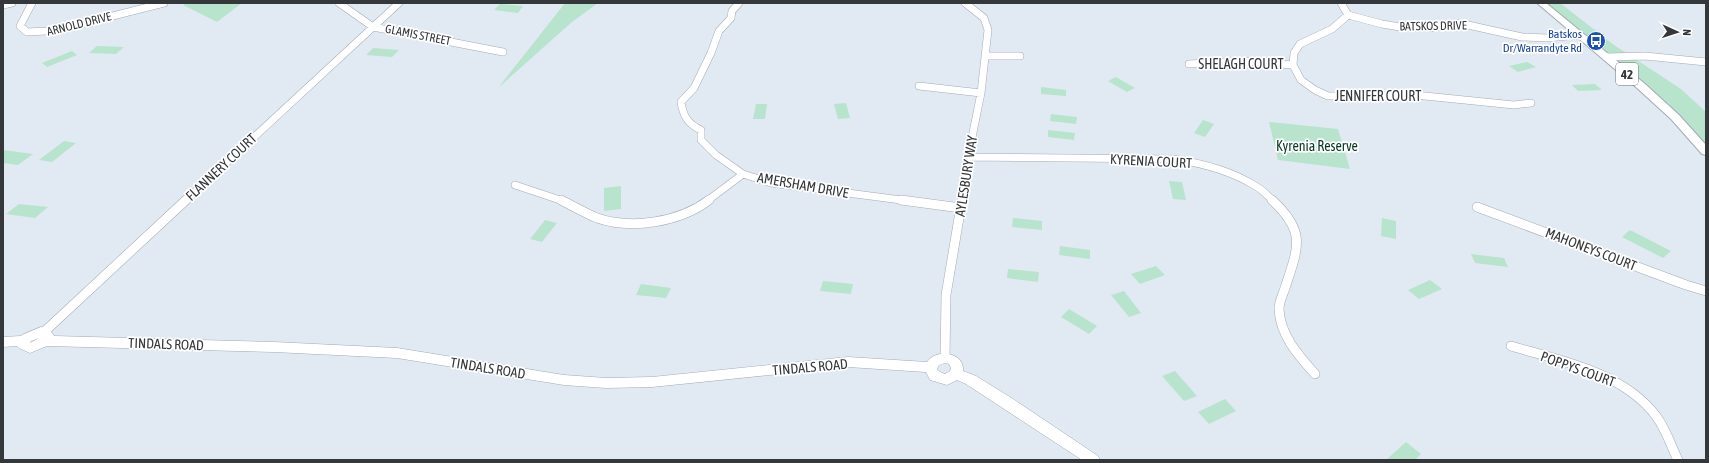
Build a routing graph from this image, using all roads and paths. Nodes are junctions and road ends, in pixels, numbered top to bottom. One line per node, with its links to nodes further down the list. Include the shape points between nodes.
1 (12, 3): 10 (street)
2 (32, 3): 3 (street, ARNOLD DRIVE, via 20,26 27,32 42,33)
3 (164, 3)
4 (339, 3): 12 (street, GLAMIS STREET)
5 (399, 3): 12 (street, FLANNERY COURT)
6 (739, 3): 26 (street, AMERSHAM DRIVE, via 732,11 731,18 719,31 694,88 681,102 682,113 693,127 701,130 701,140)
7 (965, 3): 15 (street, AYLESBURY WAY, via 984,18 988,30)
8 (1341, 3): 11 (street)
9 (1541, 3): 13 (main road, 42)
10 (3, 5)
11 (1348, 15): 13 (street, BATSKOS DRIVE, via 1406,28 1459,23 1522,37); 20 (street, via 1332,29 1300,44 1294,53)
12 (373, 26): 14 (street, GLAMIS STREET); 31 (street, FLANNERY COURT)
13 (1579, 35): 17 (main road, 42)
14 (503, 52)
15 (985, 56): 16 (street); 22 (street, AYLESBURY WAY)
16 (1020, 56)
17 (1606, 57): 18 (street, via 1645,56); 24 (main road, 42, via 1675,117)
18 (1706, 62)
19 (1188, 64): 20 (street, SHELAGH COURT, via 1244,61)
20 (1293, 65): 23 (street, JENNIFER COURT, via 1301,80 1328,96 1415,95 1514,105)
21 (919, 86): 22 (street)
22 (981, 93): 25 (street, AYLESBURY WAY)
23 (1531, 103)
24 (1706, 152)
25 (968, 157): 29 (street, AYLESBURY WAY); 37 (street, KYRENIA COURT, via 1173,159 1208,165 1258,187 1283,210 1296,232 1298,251 1279,307 1282,328 1296,353)
26 (743, 174): 27 (street, via 701,206 664,221 630,224 598,218 557,198); 29 (street, AMERSHAM DRIVE, via 770,182)
27 (515, 185)
28 (1477, 207): 30 (street, MAHONEYS COURT)
29 (961, 208): 34 (street, AYLESBURY WAY, via 946,295)
30 (1706, 291)
31 (45, 336): 32 (main road, TINDALS ROAD, via 38,346 30,348 23,345 24,340); 35 (main road, TINDALS ROAD, via 397,353 564,380 606,383 652,382 848,362)
32 (3, 342)
33 (1511, 346): 39 (street, POPPYS COURT, via 1600,374 1623,386 1642,400 1657,417)
34 (945, 358): 35 (main road, via 937,360); 36 (main road, via 956,364)
35 (931, 367): 36 (main road, via 932,374 942,380 951,379)
36 (956, 374): 38 (main road, via 971,380 1008,403)
37 (1315, 374)
38 (1093, 460)
39 (1678, 460)

